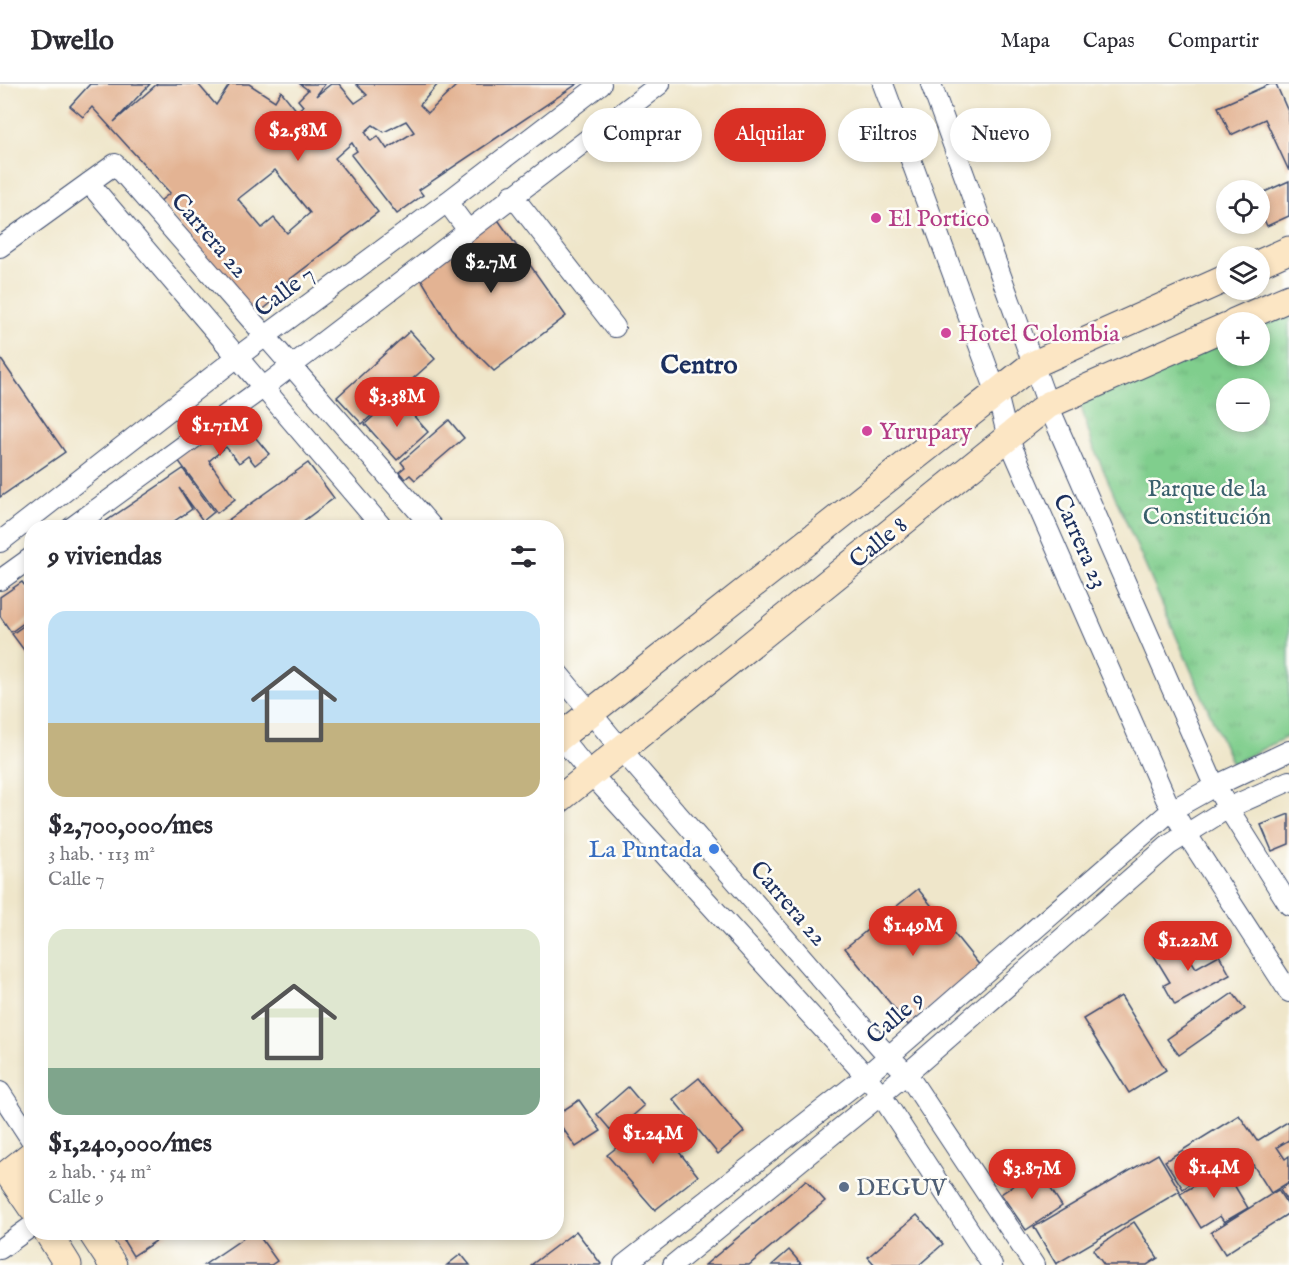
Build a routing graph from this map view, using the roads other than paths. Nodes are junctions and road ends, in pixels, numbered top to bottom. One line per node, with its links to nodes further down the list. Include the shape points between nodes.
1 (601, 84): 7 (street, Calle 7)
2 (660, 84): 6 (street)
3 (883, 84): 22 (street, Carrera 23)
4 (931, 84): 20 (street, Carrera 23)
5 (89, 183): 9 (street); 17 (street, Carrera 22, via 115,164); 18 (street)
6 (512, 195): 8 (street); 15 (street)
7 (447, 202): 8 (street); 17 (street, Calle 7)
8 (467, 230): 19 (street)
9 (0, 247)
10 (1289, 250): 11 (main road)
11 (1270, 259)
12 (1216, 283): 20 (main road, Calle 8)
13 (1289, 298): 14 (main road)
14 (1257, 312)
15 (615, 327)
16 (1216, 331): 23 (main road, Calle 8)
17 (265, 338): 18 (street, Calle 7); 19 (street, Carrera 22)
18 (236, 358): 21 (street); 25 (street, Calle 7)
19 (292, 365): 21 (street); 28 (street, Carrera 22)
20 (1032, 365): 22 (main road, Calle 8); 23 (street, Carrera 23)
21 (264, 387): 26 (street); 27 (street)
22 (997, 394): 24 (street, Carrera 23); 34 (main road, Calle 8)
23 (1048, 405): 24 (main road, Calle 8); 41 (street, Carrera 23)
24 (1008, 438): 37 (main road, Calle 8); 44 (street, Carrera 23)
25 (28, 520)
26 (82, 520)
27 (376, 520)
28 (426, 520)
29 (24, 523): 30 (street, Calle 7)
30 (0, 542)
31 (24, 563): 32 (street)
32 (0, 580)
33 (564, 680): 34 (street, Carrera 22)
34 (592, 712): 35 (main road, Calle 8); 37 (street, Carrera 22)
35 (564, 732)
36 (564, 743): 39 (street)
37 (621, 749): 39 (main road, Calle 8); 48 (street, Carrera 22)
38 (1289, 751): 41 (street, Calle 9)
39 (591, 774): 42 (main road, Calle 8); 50 (street)
40 (1289, 781): 43 (street)
41 (1215, 786): 43 (street, Carrera 23); 44 (street, Calle 9)
42 (564, 796)
43 (1228, 808): 45 (street); 46 (street, Carrera 23)
44 (1172, 810): 45 (street, Carrera 23); 48 (street, Calle 9)
45 (1186, 833): 47 (street, Carrera 23); 49 (street)
46 (1289, 905)
47 (1289, 992)
48 (890, 1055): 49 (street, Carrera 22); 50 (street, Calle 9)
49 (907, 1074): 52 (street); 66 (street, Carrera 22)
50 (866, 1076): 52 (street); 63 (street, Calle 9)
51 (0, 1092): 53 (street)
52 (881, 1095): 64 (street); 65 (street)
53 (24, 1129)
54 (24, 1159): 55 (main road)
55 (3, 1171): 56 (main road)
56 (24, 1198)
57 (24, 1232): 60 (street)
58 (52, 1240): 61 (main road)
59 (97, 1240): 62 (main road)
60 (0, 1249)
61 (68, 1265)
62 (113, 1265)
63 (624, 1265)
64 (673, 1265)
65 (992, 1265)
66 (1034, 1265)

